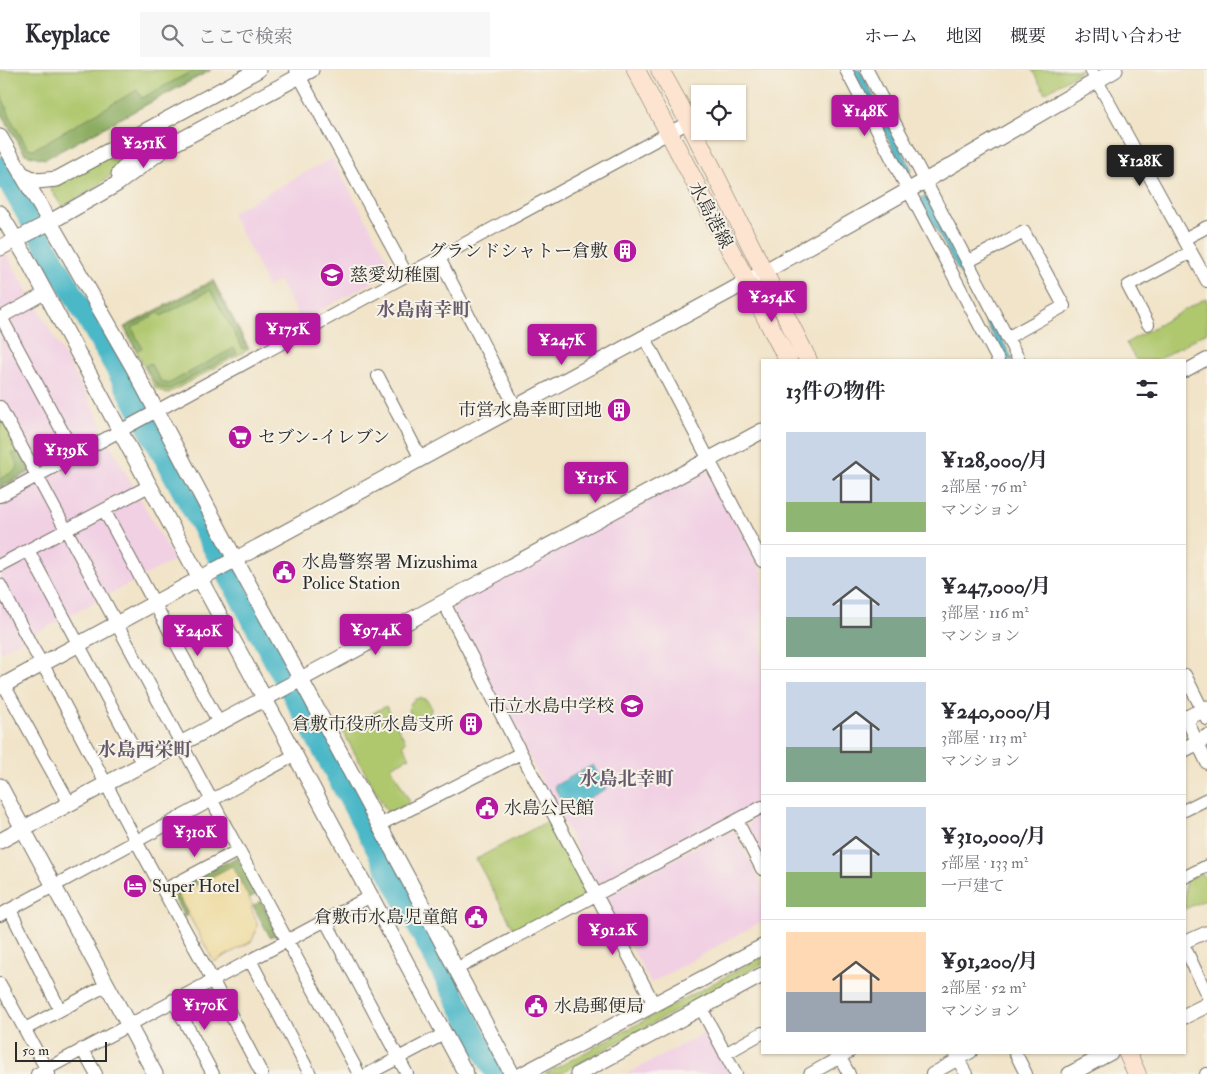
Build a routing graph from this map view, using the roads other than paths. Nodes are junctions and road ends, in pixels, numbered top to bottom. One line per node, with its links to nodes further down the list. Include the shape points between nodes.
1 (258, 70): 9 (street)
2 (636, 70): 11 (main road, 水島港線)
3 (660, 70): 10 (main road, 水島港線)
4 (846, 70): 15 (street)
5 (867, 70): 14 (street)
6 (1115, 70): 8 (street)
7 (302, 72): 16 (street, via 164,149); 27 (street)
8 (1094, 75): 14 (street); 21 (street)
9 (168, 118): 13 (street, via 57,179 37,181); 16 (street)
10 (689, 122): 11 (street); 26 (main road, 水島港線)
11 (668, 133): 24 (street); 29 (main road, 水島港線)
12 (0, 137): 13 (street)
13 (22, 174): 18 (street)
14 (925, 181): 15 (street); 25 (street)
15 (909, 190): 26 (street); 33 (street)
16 (96, 196): 18 (street)
17 (0, 213): 20 (street)
18 (46, 224): 20 (street); 45 (street, via 133,367)
19 (1207, 227): 21 (street)
20 (21, 237): 22 (street); 30 (street)
21 (1184, 239): 23 (street)
22 (0, 248)
23 (1191, 252): 28 (street); 32 (street, via 1128,286)
24 (439, 258): 27 (street); 44 (street)
25 (967, 262): 33 (street); 35 (street, via 1024,232 1064,306)
26 (764, 272): 29 (street); 37 (main road, 水島港線)
27 (407, 275): 45 (street)
28 (1207, 281)
29 (747, 282): 34 (street); 36 (main road, 水島港線)
30 (45, 293): 31 (street); 46 (street)
31 (1, 318): 48 (street)
32 (1148, 324)
33 (992, 328): 35 (street); 38 (street)
34 (645, 338): 44 (street); 50 (street)
35 (1007, 338): 39 (street)
36 (787, 359)
37 (808, 359)
38 (998, 359)
39 (1018, 359)
40 (1207, 359): 41 (street)
41 (1186, 370)
42 (378, 376): 49 (street)
43 (0, 407): 51 (street)
44 (516, 408): 49 (street)
45 (153, 413): 46 (street); 58 (street)
46 (126, 428): 48 (street); 52 (street)
47 (761, 432): 50 (street)
48 (75, 456): 51 (street)
49 (422, 459): 58 (street)
50 (709, 460): 57 (street); 63 (street)
51 (37, 476): 53 (street); 55 (street)
52 (149, 486): 54 (street); 60 (street)
53 (0, 496)
54 (104, 510): 55 (street); 62 (street)
55 (66, 530): 56 (street); 64 (street)
56 (28, 550): 59 (street); 65 (street)
57 (761, 559)
58 (231, 561): 60 (street); 68 (street)
59 (0, 566)
60 (199, 578): 62 (street); 70 (street)
61 (0, 585): 66 (street)
62 (153, 603): 64 (street); 74 (street)
63 (444, 603): 68 (street); 77 (street)
64 (117, 623): 65 (street); 76 (street)
65 (79, 644): 66 (street); 80 (street)
66 (42, 664): 69 (street); 81 (street)
67 (1186, 676): 71 (street)
68 (297, 681): 70 (street); 89 (street)
69 (2, 686): 85 (street)
70 (271, 695): 74 (street); 78 (street)
71 (1206, 712): 72 (street)
72 (1186, 717)
73 (1186, 719): 75 (street)
74 (219, 723): 76 (street)
75 (1196, 743): 79 (street)
76 (181, 744): 80 (street); 84 (street)
77 (521, 753): 89 (street); 99 (street)
78 (296, 755): 84 (street); 100 (street)
79 (1207, 763)
80 (143, 764): 81 (street)
81 (106, 784): 85 (street); 92 (street)
82 (0, 786): 90 (street)
83 (1207, 799): 87 (street)
84 (212, 801): 92 (street); 93 (street)
85 (70, 804): 90 (street)
86 (761, 808): 88 (street)
87 (1186, 810)
88 (737, 821): 95 (street); 99 (street)
89 (379, 824): 109 (street)
90 (23, 829): 91 (street); 97 (street)
91 (0, 841)
92 (136, 841): 97 (street); 98 (street)
93 (239, 850): 98 (street); 104 (street)
94 (1207, 866): 96 (street)
95 (761, 867)
96 (1186, 876)
97 (54, 886): 101 (street); 113 (street)
98 (164, 890): 111 (street)
99 (596, 895): 109 (street); 116 (street)
100 (371, 896): 102 (street); 123 (street)
101 (5, 912): 119 (street)
102 (325, 920): 104 (street); 132 (street)
103 (1207, 932): 105 (street)
104 (286, 941): 108 (street); 139 (street)
105 (1186, 942)
106 (761, 948): 116 (street)
107 (1186, 950): 114 (street)
108 (250, 960): 111 (street); 138 (street)
109 (456, 969): 143 (street)
110 (761, 976): 118 (street)
111 (212, 980): 115 (street); 137 (street)
112 (0, 984): 122 (street)
113 (107, 985): 119 (street); 121 (street)
114 (1207, 995)
115 (173, 1000): 121 (street); 136 (street)
116 (654, 1004): 144 (street)
117 (1207, 1005): 120 (street)
118 (701, 1008): 126 (street); 145 (street)
119 (60, 1010): 122 (street)
120 (1186, 1016)
121 (129, 1024): 125 (street); 135 (street)
122 (25, 1029): 133 (street)
123 (444, 1034): 132 (street); 142 (street)
124 (761, 1034): 126 (street)
125 (82, 1049): 133 (street); 134 (street)
126 (725, 1054): 146 (street)
127 (842, 1054): 147 (street); 148 (street)
128 (1016, 1054): 151 (street)
129 (1107, 1054): 152 (street)
130 (1128, 1054): 153 (main road)
131 (956, 1056): 149 (street); 150 (street)
132 (398, 1058): 140 (street); 141 (street)
133 (44, 1072)
134 (96, 1074)
135 (156, 1074)
136 (213, 1074)
137 (262, 1074)
138 (310, 1074)
139 (359, 1074)
140 (368, 1074)
141 (406, 1074)
142 (466, 1074)
143 (512, 1074)
144 (523, 1074)
145 (578, 1074)
146 (736, 1074)
147 (810, 1074)
148 (849, 1074)
149 (932, 1074)
150 (966, 1074)
151 (1026, 1074)
152 (1070, 1074)
153 (1137, 1074)

